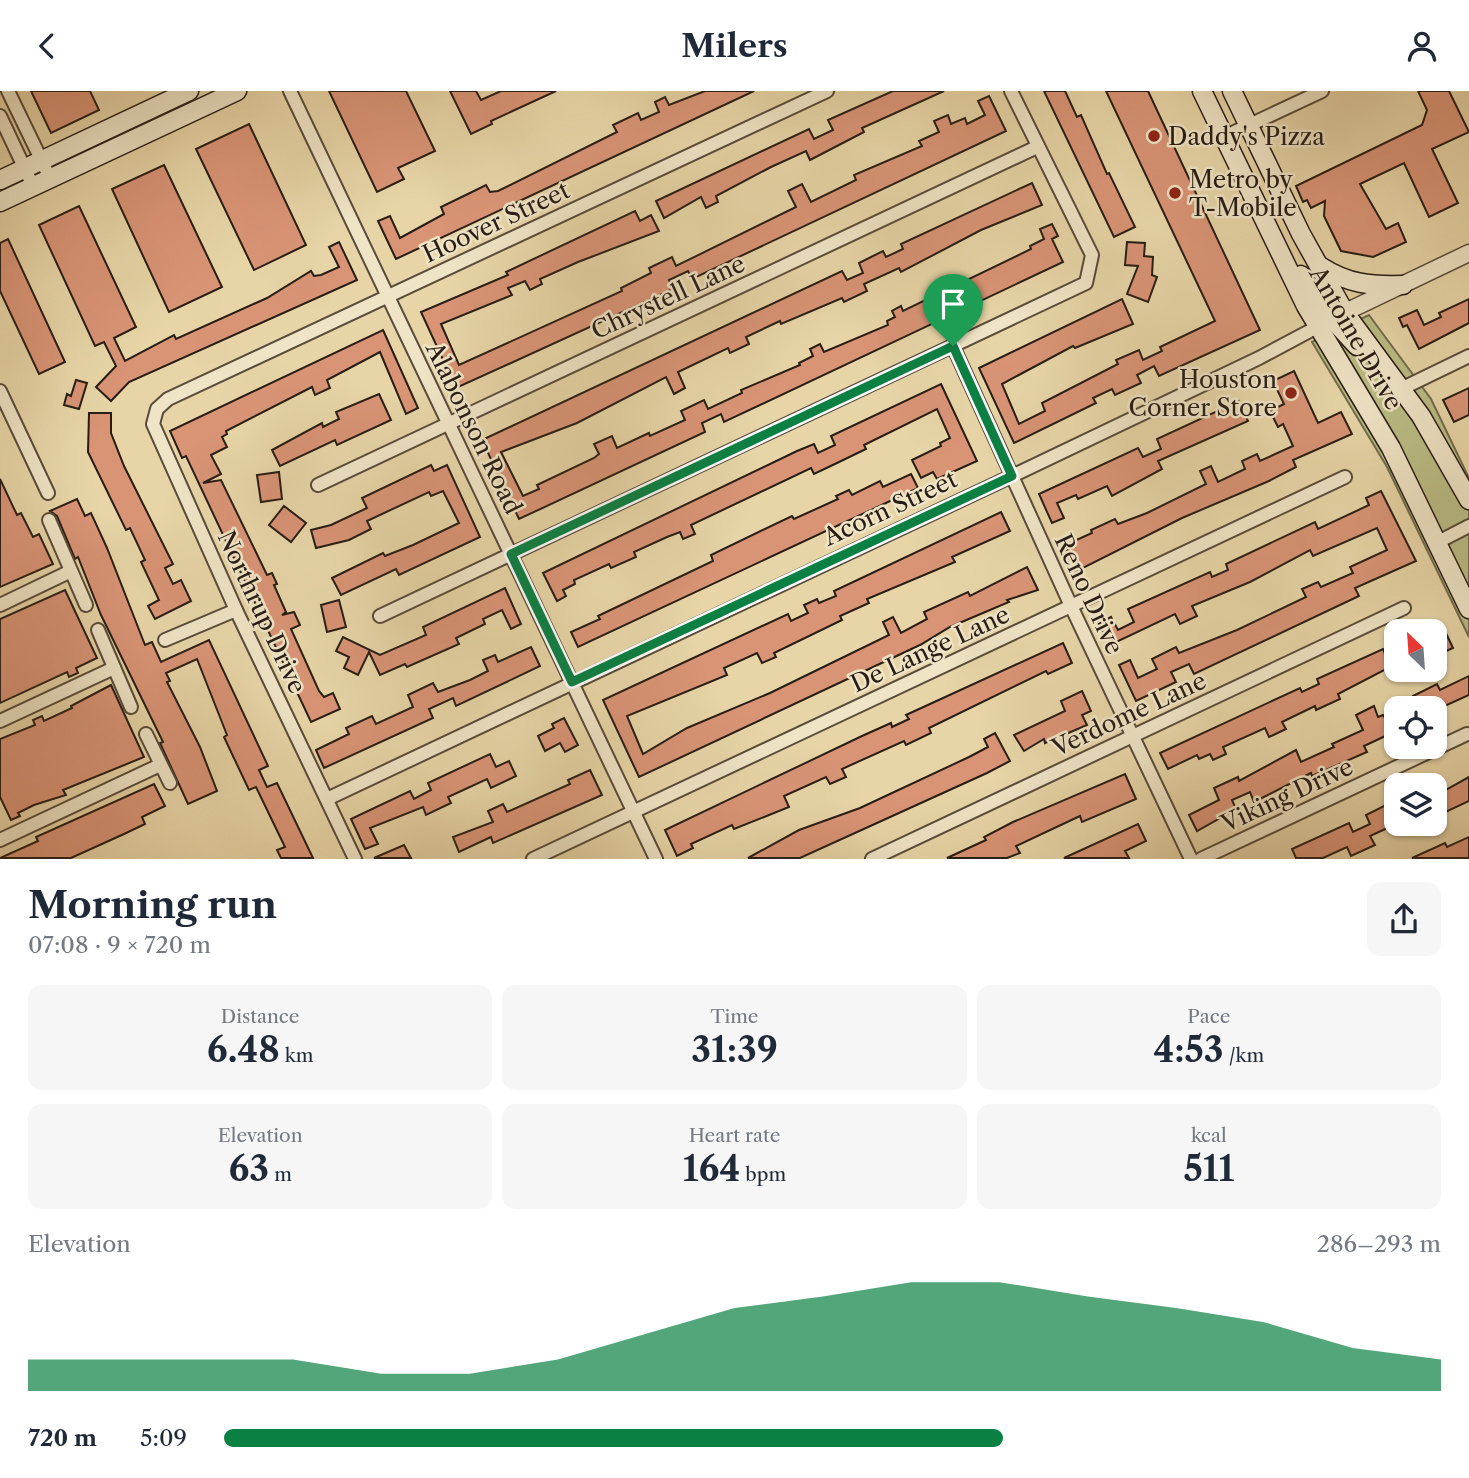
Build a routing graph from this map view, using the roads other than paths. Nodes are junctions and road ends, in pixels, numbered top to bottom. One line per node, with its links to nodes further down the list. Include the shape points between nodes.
1 (8, 91): 14 (street)
2 (189, 91): 14 (main road)
3 (237, 91): 16 (main road)
4 (290, 91): 23 (street, Alabonson Road)
5 (827, 91): 23 (street, Hoover Street)
6 (1010, 91): 13 (street)
7 (1202, 91): 12 (main road, Antoine Drive)
8 (1233, 91): 11 (main road, Antoine Drive)
9 (1322, 91): 11 (street)
10 (0, 116): 15 (street)
11 (1249, 126): 12 (street); 21 (main road, Antoine Drive)
12 (1224, 137): 24 (main road, Antoine Drive, via 1278,249)
13 (1037, 147): 25 (street, via 1092,255 1086,283); 30 (street, Chrystell Lane)
14 (42, 161): 15 (main road); 16 (street)
15 (25, 169): 17 (main road); 18 (street)
16 (50, 179): 18 (main road)
17 (0, 180)
18 (33, 186): 19 (main road)
19 (0, 202)
20 (1469, 253): 22 (street, Acorn Street)
21 (1319, 266): 22 (main road, via 1338,278 1366,286); 24 (main road, Antoine Drive)
22 (1403, 285): 24 (street, Acorn Street)
23 (388, 296): 29 (street, Hoover Street); 30 (street, Alabonson Road)
24 (1332, 319): 27 (main road, Antoine Drive, via 1360,349 1376,356); 31 (street, Acorn Street); 38 (main road, Antoine Drive)
25 (953, 346): 31 (street, Reno Drive); 39 (street)
26 (1469, 356): 27 (street)
27 (1401, 389): 35 (main road, Antoine Drive)
28 (0, 391): 34 (street)
29 (183, 392): 46 (street, Northrup Drive, via 157,409 153,424)
30 (449, 423): 33 (street, Chrystell Lane); 39 (street, Alabonson Road)
31 (1012, 476): 43 (street, Reno Drive); 51 (street, Acorn Street)
32 (1345, 477): 43 (street, De Lange Lane)
33 (317, 485)
34 (48, 493)
35 (1469, 500)
36 (49, 520): 40 (street)
37 (1469, 526): 38 (street)
38 (1438, 542): 45 (main road, Antoine Drive)
39 (511, 554): 47 (street); 51 (street, Alabonson Road)
40 (71, 572): 41 (street); 42 (street)
41 (0, 605)
42 (86, 605)
43 (1071, 606): 56 (street, Reno Drive); 60 (street, De Lange Lane)
44 (1404, 608): 56 (street, Verdome Lane)
45 (1469, 609)
46 (236, 610): 49 (street); 59 (street, Northrup Drive)
47 (380, 616)
48 (98, 630): 50 (street)
49 (165, 640)
50 (114, 668): 52 (street); 53 (street)
51 (572, 682): 59 (street, Acorn Street); 60 (street, Alabonson Road)
52 (131, 706)
53 (0, 721)
54 (146, 734): 57 (street)
55 (1467, 734): 68 (street, Viking Drive)
56 (1132, 736): 66 (street, Verdome Lane); 67 (street, Reno Drive)
57 (160, 765): 58 (street); 62 (street)
58 (170, 783)
59 (327, 799): 63 (street, Northrup Drive)
60 (634, 811): 64 (street, De Lange Lane); 65 (street, Alabonson Road)
61 (0, 823): 62 (street)
62 (3, 838)
63 (355, 859)
64 (533, 859)
65 (656, 859)
66 (872, 859)
67 (1191, 859)
68 (1201, 859)

